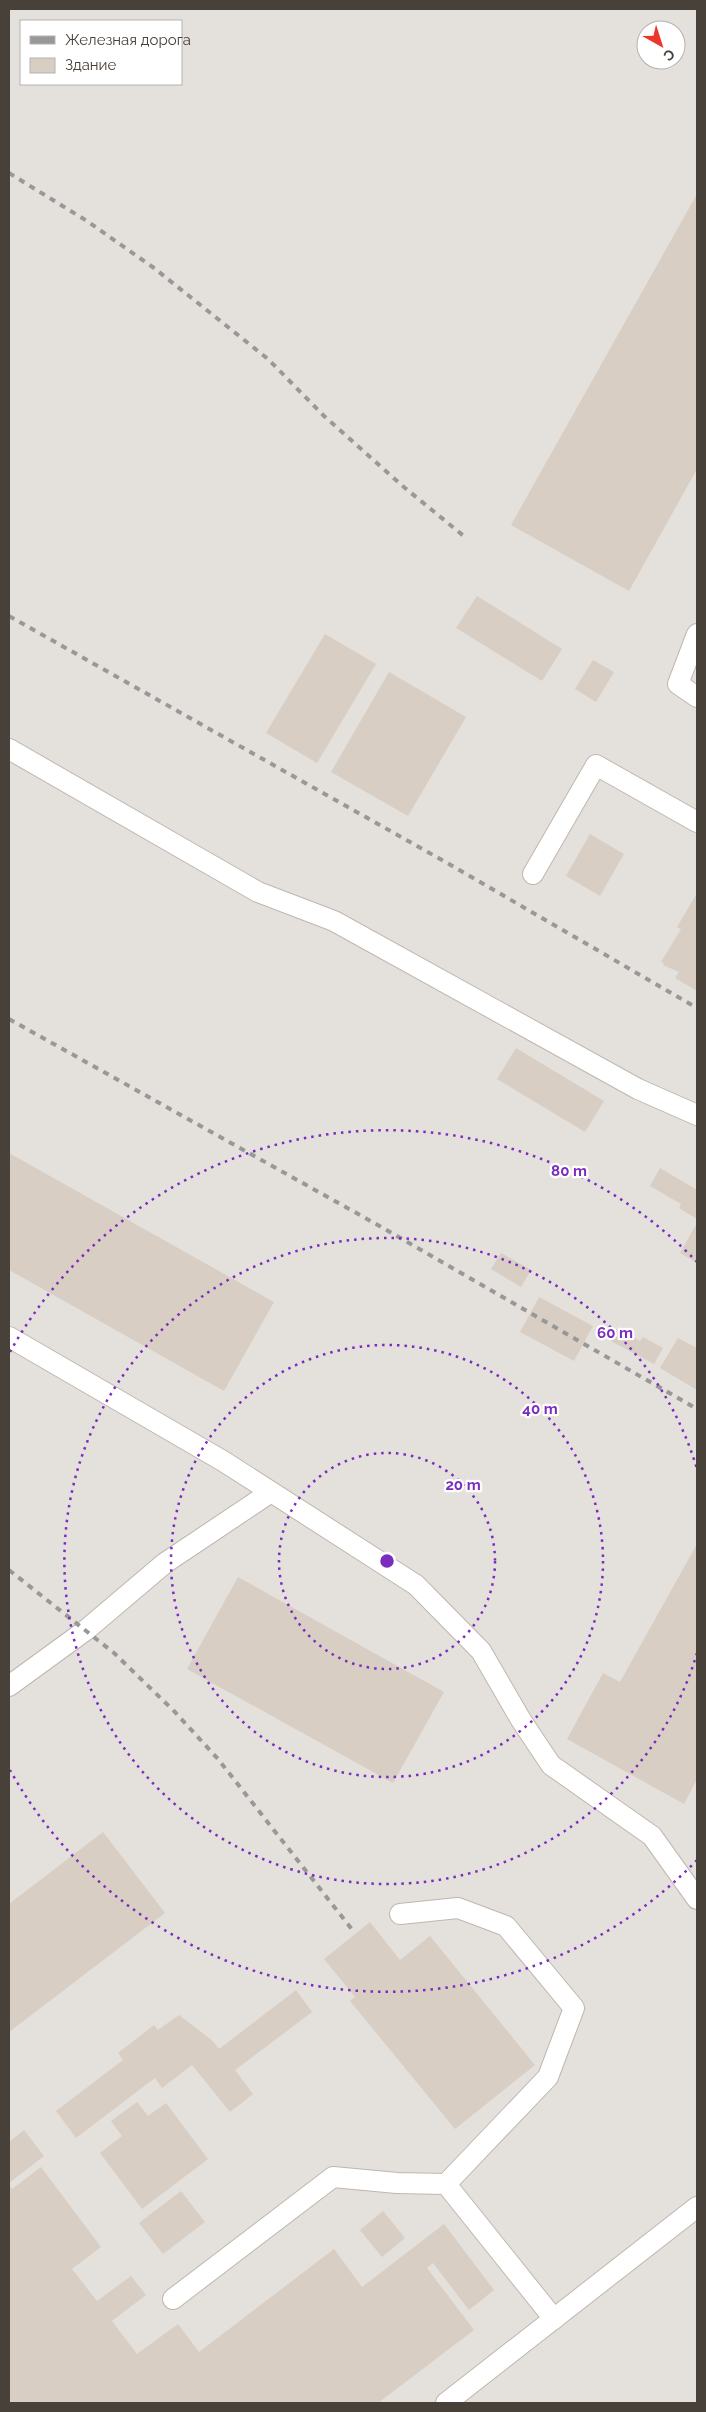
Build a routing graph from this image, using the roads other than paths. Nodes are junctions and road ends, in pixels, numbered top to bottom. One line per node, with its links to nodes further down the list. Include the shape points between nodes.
1 (697, 634): 2 (lane, via 678,684)
2 (697, 697)
3 (9, 749): 6 (lane, via 258,892 334,921 638,1088)
4 (697, 822): 5 (lane, via 596,764)
5 (532, 874)
6 (697, 1115)
7 (9, 1337): 8 (lane)
8 (271, 1492): 9 (lane, via 165,1563 86,1630); 10 (lane, via 416,1585 481,1651 551,1765 652,1836)
9 (9, 1686)
10 (697, 1899)
11 (400, 1914): 12 (lane, via 458,1908 506,1926 574,2008 548,2077)
12 (446, 2184): 14 (lane, via 334,2177); 15 (lane)
13 (697, 2208): 15 (lane)
14 (173, 2298)
15 (554, 2319): 16 (lane)
16 (446, 2403)

